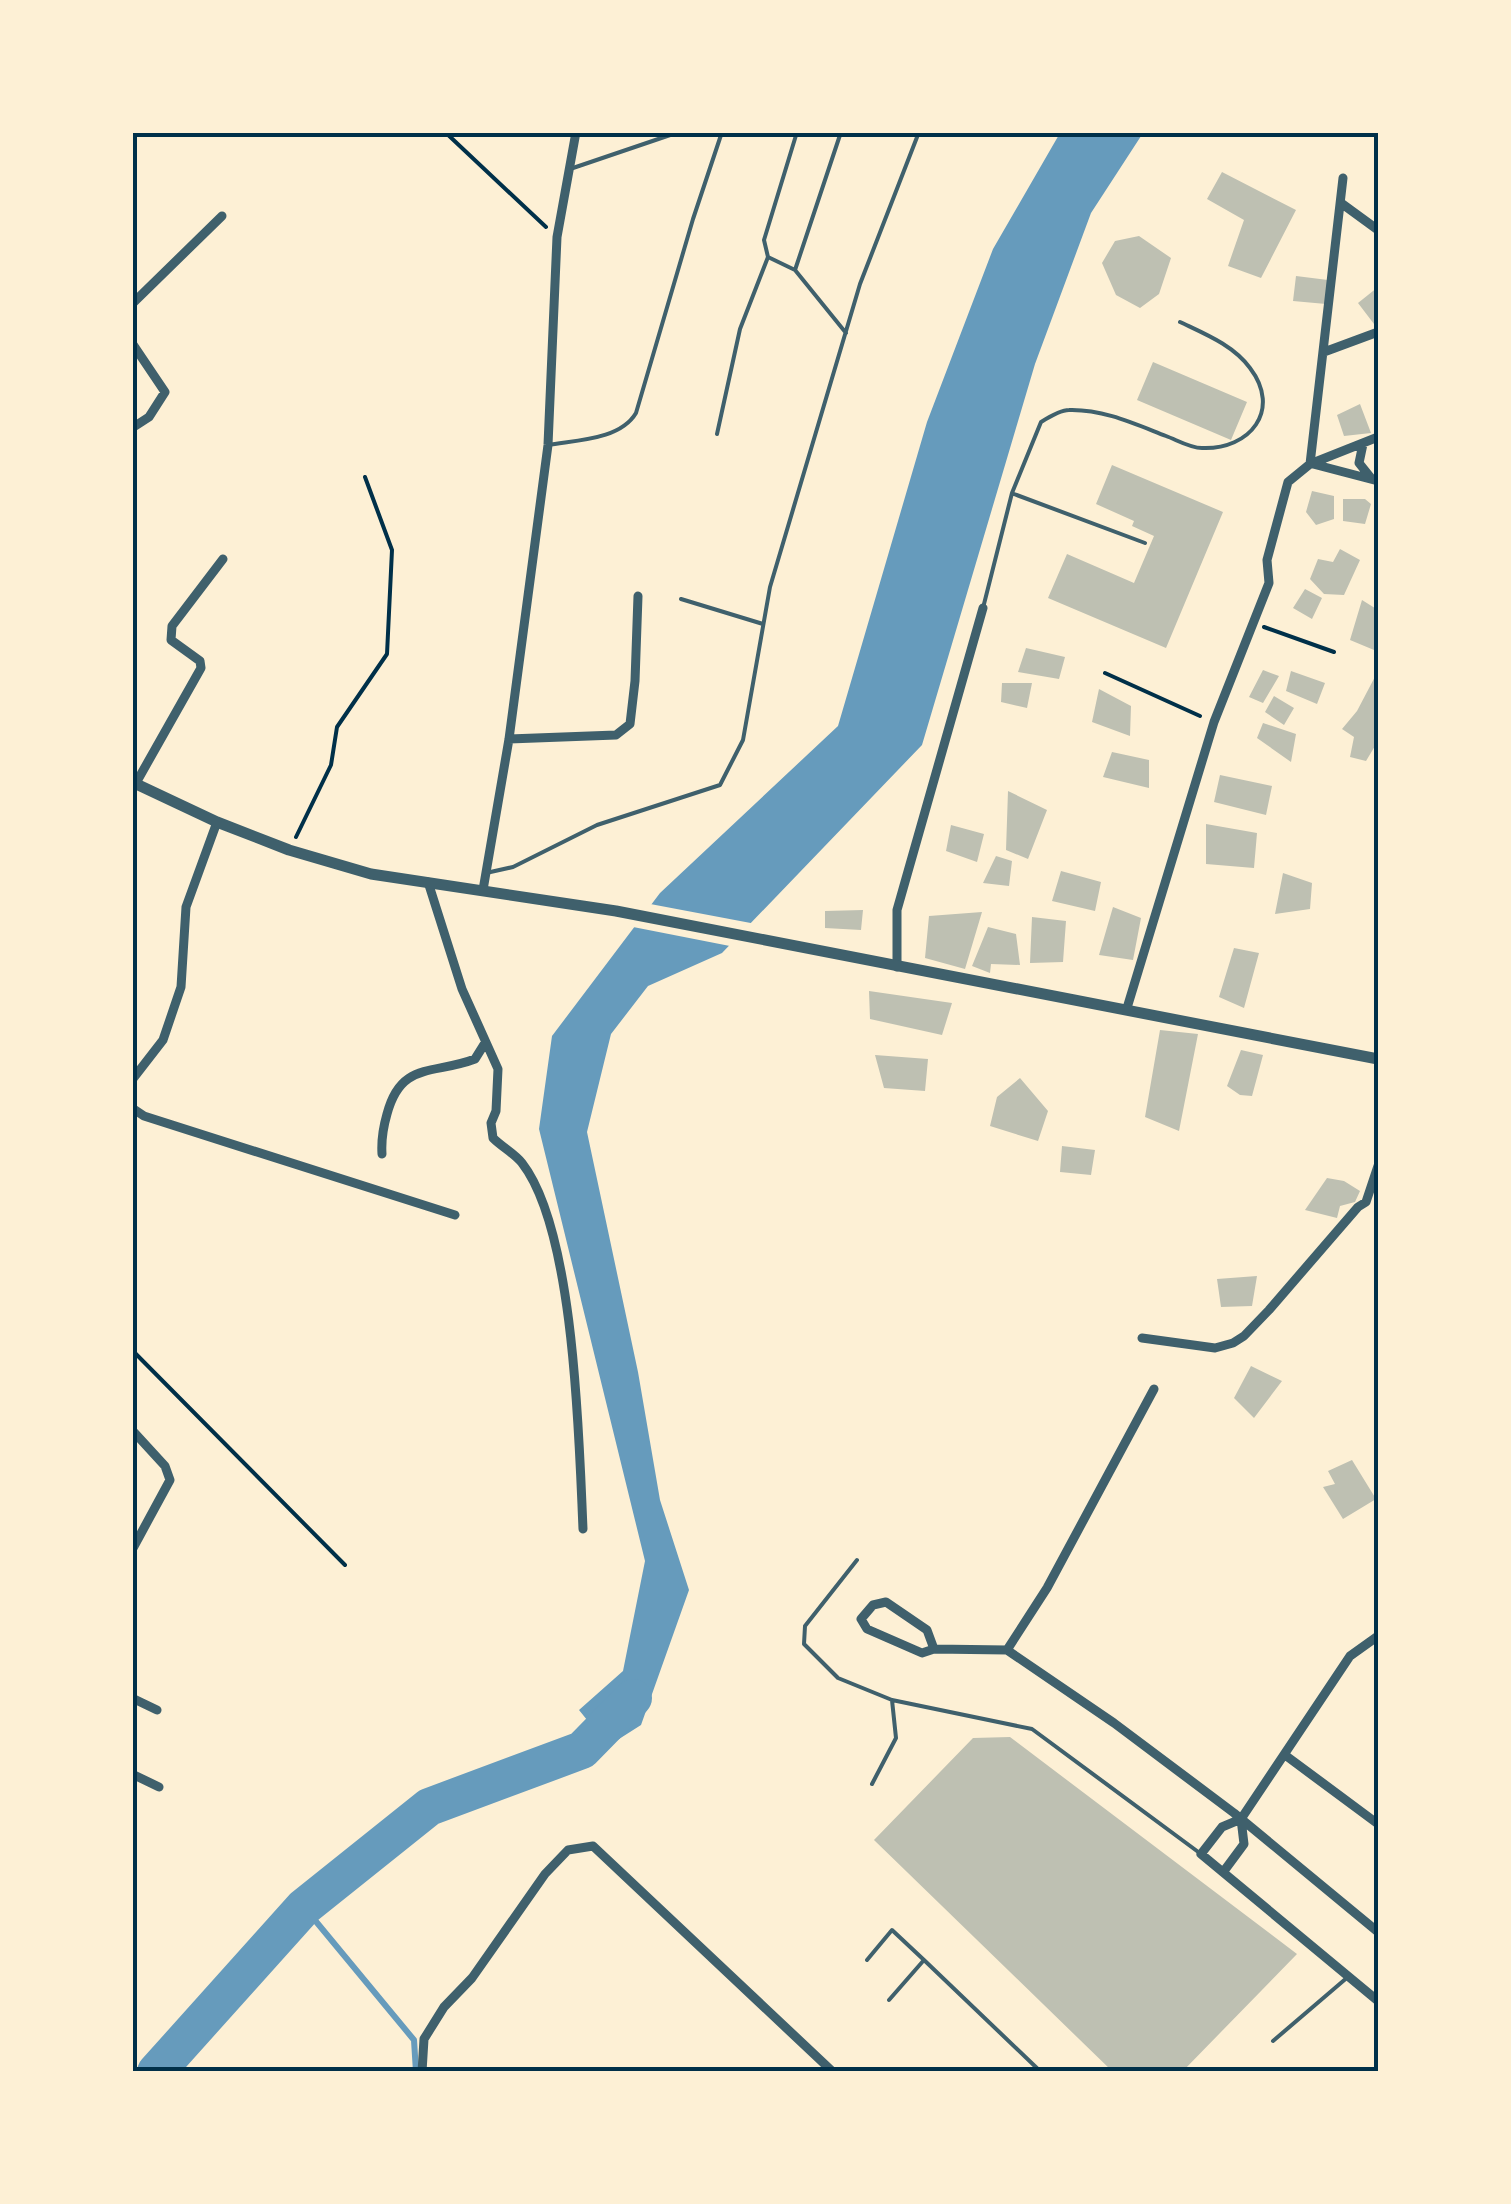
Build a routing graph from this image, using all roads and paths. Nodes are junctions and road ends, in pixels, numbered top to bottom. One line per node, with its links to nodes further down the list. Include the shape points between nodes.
1 (445, 132): 13 (path)
2 (576, 132): 8 (street)
3 (679, 132): 8 (lane)
4 (722, 132): 26 (lane, via 636,413 608,434)
5 (797, 132): 14 (lane, via 764,240)
6 (841, 132): 15 (lane)
7 (919, 132): 19 (lane)
8 (568, 170): 13 (street)
9 (1343, 178): 10 (street)
10 (1342, 203): 12 (street); 21 (street)
11 (222, 216): 16 (street)
12 (1378, 230)
13 (557, 237): 26 (street)
14 (768, 258): 15 (lane); 23 (lane, via 740,328)
15 (795, 270): 19 (lane)
16 (132, 304)
17 (1180, 322): 29 (lane, via 1224,344 1262,384 1263,411 1248,436 1198,449 1114,416 1066,409 1041,422)
18 (1378, 332): 21 (street)
19 (846, 333): 36 (lane)
20 (132, 343): 22 (street, via 164,394)
21 (1324, 352): 27 (street)
22 (132, 428)
23 (717, 434)
24 (1378, 437): 25 (street)
25 (1363, 444): 27 (street); 27 (street, via 1359,462 1378,481)
26 (548, 445): 40 (street)
27 (1310, 464): 35 (street, via 1288,482)
28 (365, 477): 43 (path, via 392,550 387,654 337,727 330,764)
29 (1012, 493): 30 (lane); 34 (lane)
30 (1146, 543)
31 (223, 559): 41 (street, via 172,626 171,640 201,668)
32 (638, 596): 40 (street, via 630,724 616,735)
33 (681, 599): 36 (lane)
34 (983, 608): 47 (street, via 897,910)
35 (1255, 623): 37 (path); 39 (street)
36 (764, 624): 44 (lane, via 743,740 720,785 598,825)
37 (1334, 652)
38 (1104, 674): 39 (path)
39 (1214, 722): 48 (street)
40 (509, 740): 44 (street)
41 (134, 782): 42 (street)
42 (217, 822): 43 (street); 51 (street, via 186,908 181,987 163,1040)
43 (289, 850): 45 (street)
44 (486, 873): 46 (street)
45 (428, 882): 46 (street); 49 (street)
46 (482, 890): 47 (street)
47 (897, 967): 48 (street)
48 (1127, 1008): 50 (street)
49 (484, 1043): 53 (street, via 475,1059 408,1078 392,1093); 60 (street, via 498,1070 494,1138 521,1160 538,1189 558,1254 578,1420)
50 (1378, 1059)
51 (132, 1080)
52 (132, 1108): 55 (street)
53 (382, 1154)
54 (1378, 1166): 56 (street, via 1366,1202 1244,1336 1215,1348)
55 (456, 1216)
56 (1142, 1338)
57 (132, 1350): 63 (path)
58 (1154, 1389): 66 (street)
59 (132, 1430): 61 (street, via 170,1480)
60 (582, 1529)
61 (132, 1550)
62 (857, 1560): 68 (lane, via 805,1626 804,1644 838,1678)
63 (345, 1565)
64 (1378, 1636): 70 (street, via 1350,1656)
65 (934, 1649): 65 (street, via 922,1654 906,1648 861,1619 873,1604 886,1602 927,1630); 66 (street)
66 (1008, 1650): 74 (street)
67 (132, 1698): 69 (street)
68 (892, 1700): 72 (lane, via 896,1738); 76 (lane, via 1032,1730)
69 (157, 1710)
70 (1285, 1755): 74 (street); 75 (street)
71 (132, 1774): 73 (street)
72 (872, 1784)
73 (159, 1787)
74 (1241, 1819): 76 (street, via 1222,1828); 77 (street, via 1244,1844); 78 (street)
75 (1378, 1824)
76 (1201, 1854): 77 (street)
77 (1224, 1872): 81 (street)
78 (1378, 1932)
79 (867, 1960): 80 (lane, via 892,1930)
80 (924, 1960): 82 (lane); 87 (lane)
81 (1349, 1976): 83 (street); 84 (lane)
82 (889, 2000)
83 (1378, 2000)
84 (1273, 2042)
85 (422, 2072): 86 (street, via 424,2039 545,1874 568,1850 593,1846)
86 (833, 2072)
87 (1041, 2072)

